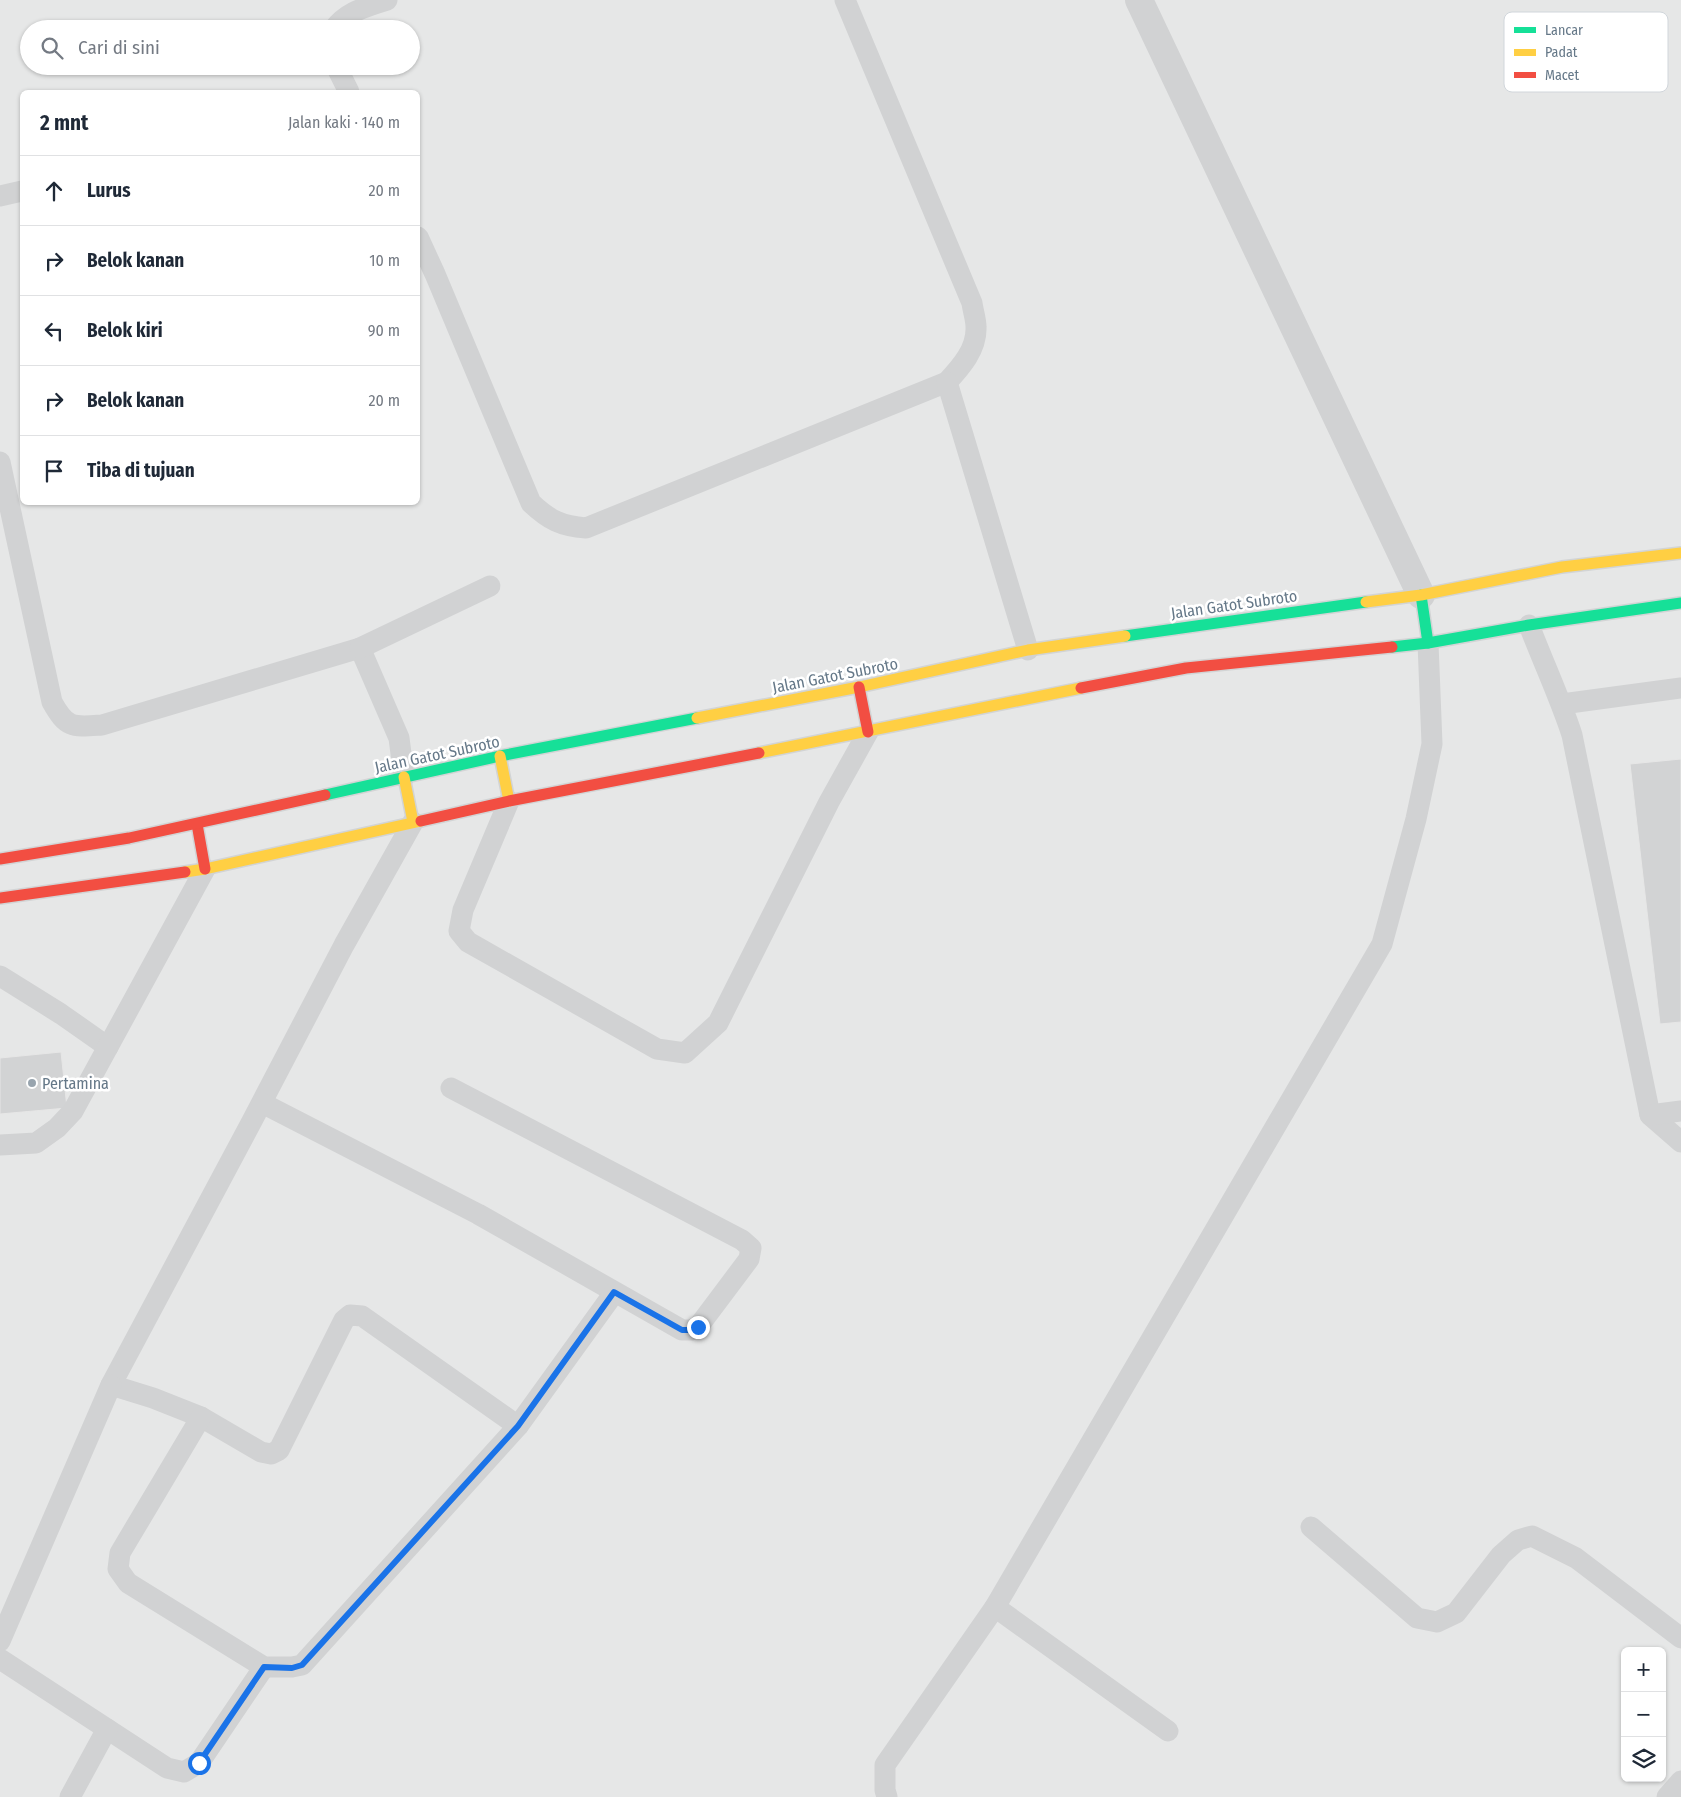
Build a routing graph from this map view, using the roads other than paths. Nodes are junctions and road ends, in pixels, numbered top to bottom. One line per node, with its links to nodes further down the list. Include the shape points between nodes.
1 (387, 0): 4 (lane, via 355,11)
2 (845, 0): 10 (lane, via 972,303 976,327 974,345 962,366)
3 (1139, 0): 14 (street)
4 (341, 20)
5 (340, 75): 6 (lane)
6 (348, 90)
7 (20, 191): 8 (lane)
8 (0, 196)
9 (420, 241): 10 (lane, via 531,503 543,515 560,524 586,528)
10 (947, 382): 19 (lane)
11 (0, 462): 18 (lane, via 52,702 60,717 76,727 102,725)
12 (1681, 553): 14 (highway, Jalan Gatot Subroto, via 1562,567)
13 (490, 586): 18 (lane)
14 (1421, 594): 17 (highway); 19 (highway, Jalan Gatot Subroto)
15 (1681, 603): 16 (highway)
16 (1529, 625): 17 (highway); 22 (lane)
17 (1428, 643): 23 (highway, via 1186,668); 45 (lane, via 1432,744 1416,819 1382,944)
18 (360, 648): 25 (lane, via 399,738)
19 (1028, 650): 20 (highway, Jalan Gatot Subroto)
20 (860, 687): 23 (highway); 24 (highway, Jalan Gatot Subroto)
21 (1681, 688): 22 (lane)
22 (1562, 704): 37 (lane, via 1572,736)
23 (868, 732): 26 (highway); 26 (lane, via 828,802 718,1023 685,1052 656,1050 468,942 459,931 463,910)
24 (500, 756): 25 (highway, Jalan Gatot Subroto); 26 (highway)
25 (404, 778): 27 (highway); 28 (highway, Jalan Gatot Subroto)
26 (509, 801): 27 (highway)
27 (413, 822): 30 (highway); 35 (lane)
28 (197, 824): 29 (highway, Jalan Gatot Subroto); 30 (highway)
29 (0, 859)
30 (205, 869): 31 (highway); 33 (lane)
31 (0, 898)
32 (0, 976): 33 (lane)
33 (108, 1047): 39 (lane, via 74,1111 57,1128 36,1143)
34 (451, 1088): 40 (lane, via 742,1240 751,1248 750,1259 698,1327 691,1330 682,1330)
35 (262, 1102): 40 (lane, via 478,1214); 41 (lane)
36 (1681, 1111): 37 (lane)
37 (1650, 1115): 38 (lane)
38 (1681, 1142)
39 (0, 1145)
40 (614, 1292): 43 (lane)
41 (111, 1385): 42 (lane); 47 (lane)
42 (201, 1417): 43 (lane, via 261,1452 271,1454 279,1450 344,1320 356,1315 362,1316); 49 (lane, via 120,1553 118,1569 128,1584)
43 (518, 1426): 49 (lane, via 302,1665)
44 (1311, 1527): 46 (lane, via 1417,1618 1437,1622 1456,1613 1501,1555 1518,1540 1532,1536 1576,1558)
45 (995, 1607): 51 (lane); 54 (lane, via 885,1765)
46 (1681, 1638)
47 (0, 1641)
48 (0, 1659): 50 (lane)
49 (264, 1667): 50 (lane, via 199,1763 184,1772 166,1768)
50 (107, 1729): 53 (lane)
51 (1168, 1731)
52 (1681, 1781): 55 (lane)
53 (70, 1797)
54 (888, 1797)
55 (1667, 1797)

